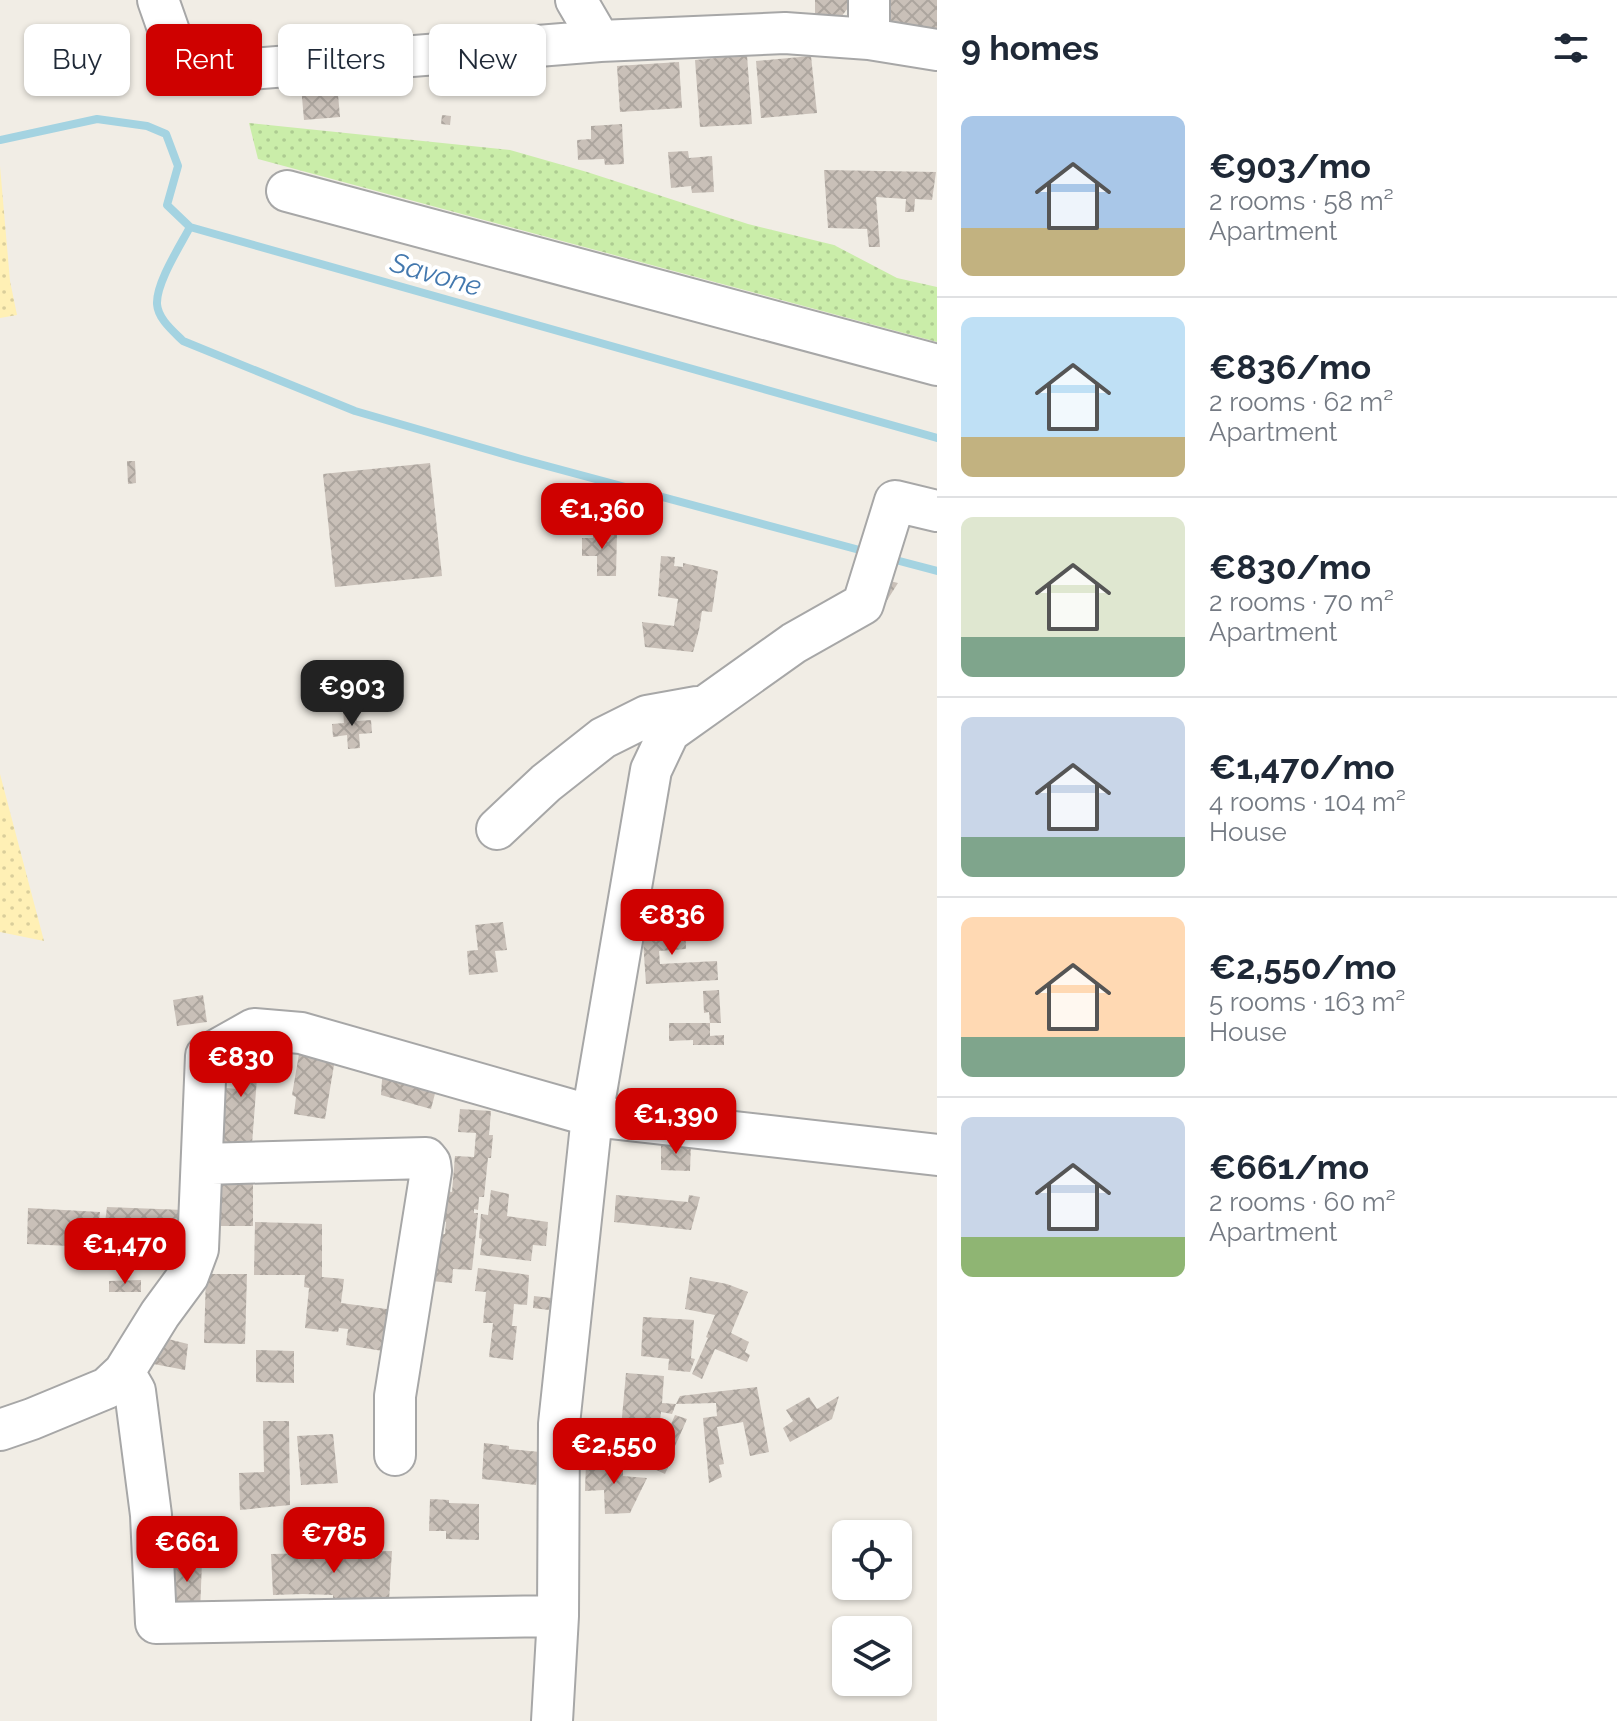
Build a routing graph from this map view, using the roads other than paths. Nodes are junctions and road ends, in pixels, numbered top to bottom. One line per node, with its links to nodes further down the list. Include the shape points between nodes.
1 (158, 0): 5 (street, via 177,54 238,70)
2 (576, 0): 5 (street)
3 (869, 0): 4 (street)
4 (869, 39): 5 (street, via 785,33); 6 (street)
5 (600, 41)
6 (937, 50)
7 (287, 191): 8 (street)
8 (937, 365)
9 (937, 511): 10 (street, via 895,501 863,604 794,643)
10 (706, 706): 11 (street, via 647,716 603,738); 12 (street, via 669,732 651,770)
11 (497, 829)
12 (592, 1116): 13 (street); 14 (street, via 301,1033 254,1029 206,1056); 18 (street, via 559,1424)
13 (937, 1155)
14 (203, 1164): 15 (street, via 198,1249 188,1276); 17 (street, via 426,1158 430,1163 395,1396)
15 (124, 1372): 16 (street, via 107,1388); 18 (street, via 135,1391 151,1515 156,1623)
16 (0, 1430)
17 (395, 1455)
18 (558, 1616): 19 (street)
19 (552, 1721)

